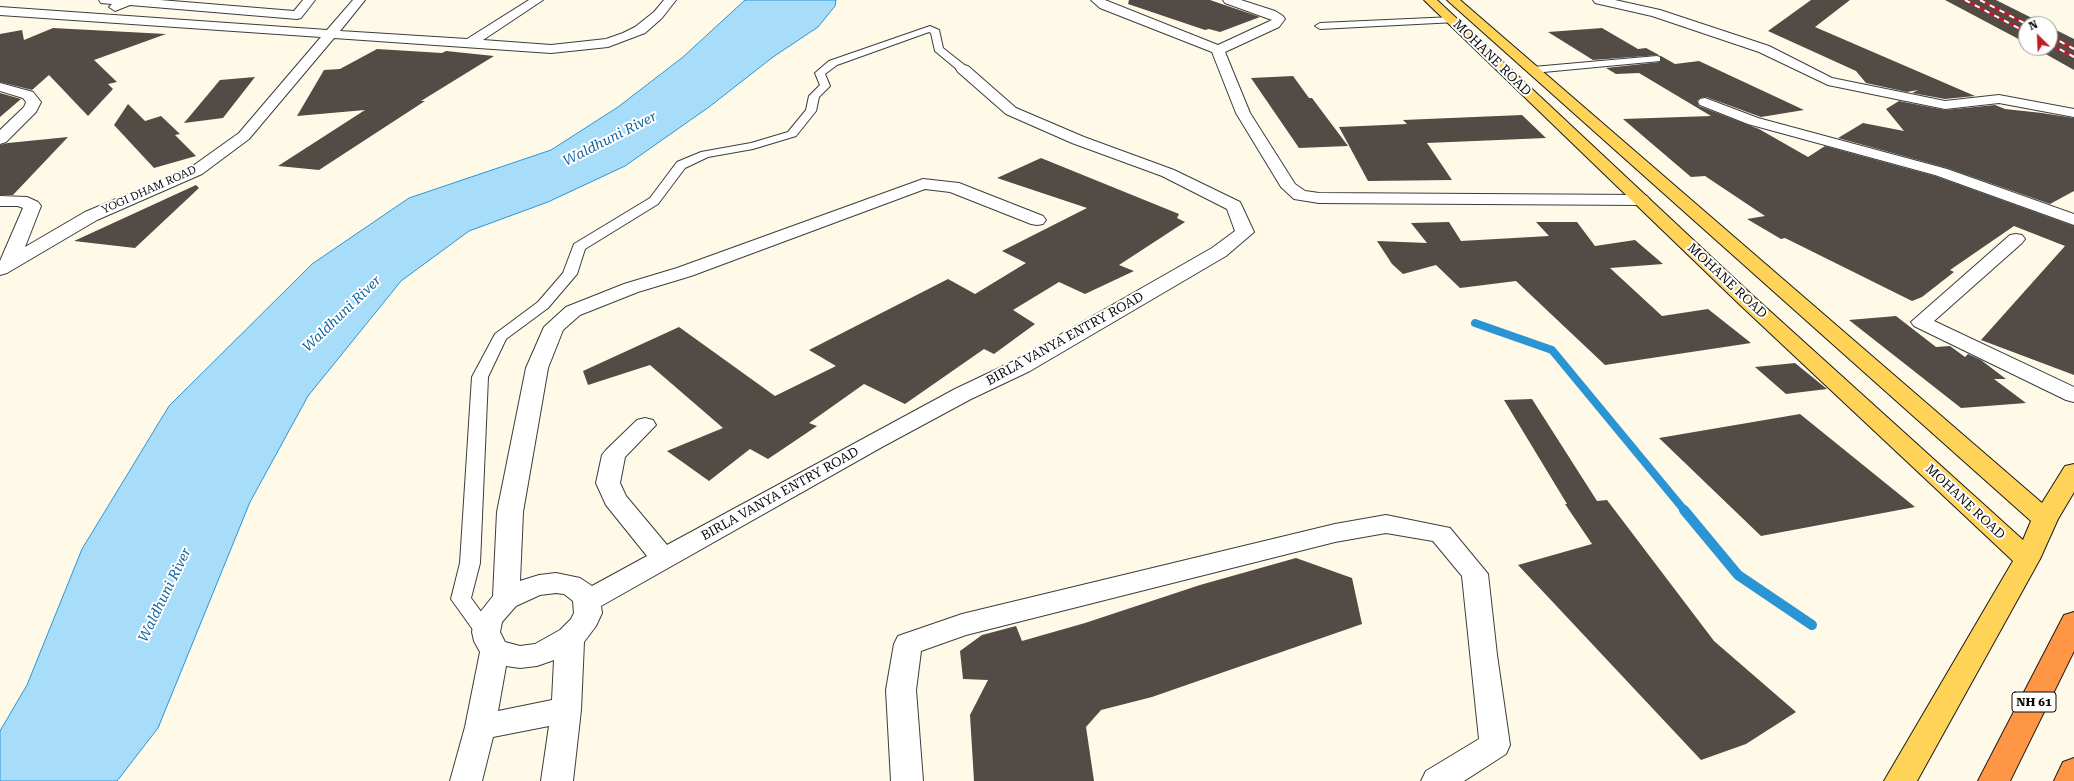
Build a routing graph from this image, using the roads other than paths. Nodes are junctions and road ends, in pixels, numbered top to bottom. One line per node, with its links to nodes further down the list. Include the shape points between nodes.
1 (30, 0): 13 (street)
2 (105, 0): 12 (street)
3 (310, 0): 12 (street, via 297,15)
4 (359, 0): 17 (street, YOGI DHAM ROAD)
5 (537, 0): 18 (street)
6 (670, 0): 18 (street, via 658,15 640,30 608,43 551,49)
7 (1097, 0): 19 (street)
8 (1229, 0): 19 (street, via 1279,19 1275,24)
9 (1430, 0): 15 (main road, MOHANE ROAD)
10 (1453, 0): 22 (main road, MOHANE ROAD)
11 (1599, 0): 25 (street, via 1656,12 1764,49 1828,81 1945,105 1999,99)
12 (125, 1): 14 (street)
13 (3, 12): 14 (street)
14 (85, 17): 17 (street)
15 (1453, 20): 16 (lane); 27 (main road, MOHANE ROAD)
16 (1320, 26)
17 (330, 34): 18 (street); 32 (street, YOGI DHAM ROAD, via 244,136 196,171 91,216)
18 (470, 44)
19 (1218, 50): 27 (street, via 1243,114 1288,187 1300,195 1319,198)
20 (1657, 58): 22 (lane)
21 (964, 69): 39 (street, BIRLA VANYA ENTRY ROAD, via 1011,111 1078,140 1168,173 1234,206 1245,232 1219,252 1022,366 949,402); 45 (lane, via 938,49 936,32 930,29 833,63 820,73 825,86 814,96 811,111 792,134 753,146 705,154 680,165 654,201 579,247 570,274 547,300 500,337 480,377 470,562 461,599)
22 (1533, 70): 38 (main road, MOHANE ROAD)
23 (0, 87): 26 (street, via 28,95 34,102)
24 (1705, 102): 30 (street, via 1753,121 1941,172)
25 (2074, 113)
26 (0, 139)
27 (1641, 200): 40 (main road, MOHANE ROAD)
28 (0, 201): 32 (street, via 20,201 32,206 25,227)
29 (1037, 220): 41 (street, via 953,187 923,184 573,311 554,327 537,368 510,512)
30 (2074, 220)
31 (2016, 239): 34 (street, via 1921,322)
32 (4, 266)
33 (1952, 345): 35 (street)
34 (2074, 395)
35 (2074, 407)
36 (645, 425): 39 (street, via 614,455 608,483 615,499)
37 (2074, 472): 38 (main road)
38 (2045, 519): 40 (main road)
39 (664, 559): 42 (street, BIRLA VANYA ENTRY ROAD)
40 (2027, 559): 53 (main road)
41 (506, 599): 42 (street, via 538,585 556,583 582,592); 45 (street, via 488,620)
42 (587, 602): 44 (street, via 588,613 582,626)
43 (2074, 622): 54 (highway, NH 61)
44 (570, 638): 45 (street, via 555,648 536,655 520,657 506,655); 46 (street)
45 (490, 641): 47 (street)
46 (566, 710): 47 (street); 50 (street)
47 (480, 727): 49 (street)
48 (2074, 772): 55 (highway)
49 (466, 781)
50 (557, 781)
51 (907, 781): 52 (street, via 901,690 908,644 962,624 1335,533 1386,524 1441,534 1475,574 1495,745)
52 (1437, 781)
53 (1900, 781)
54 (1994, 781)
55 (2070, 781)

